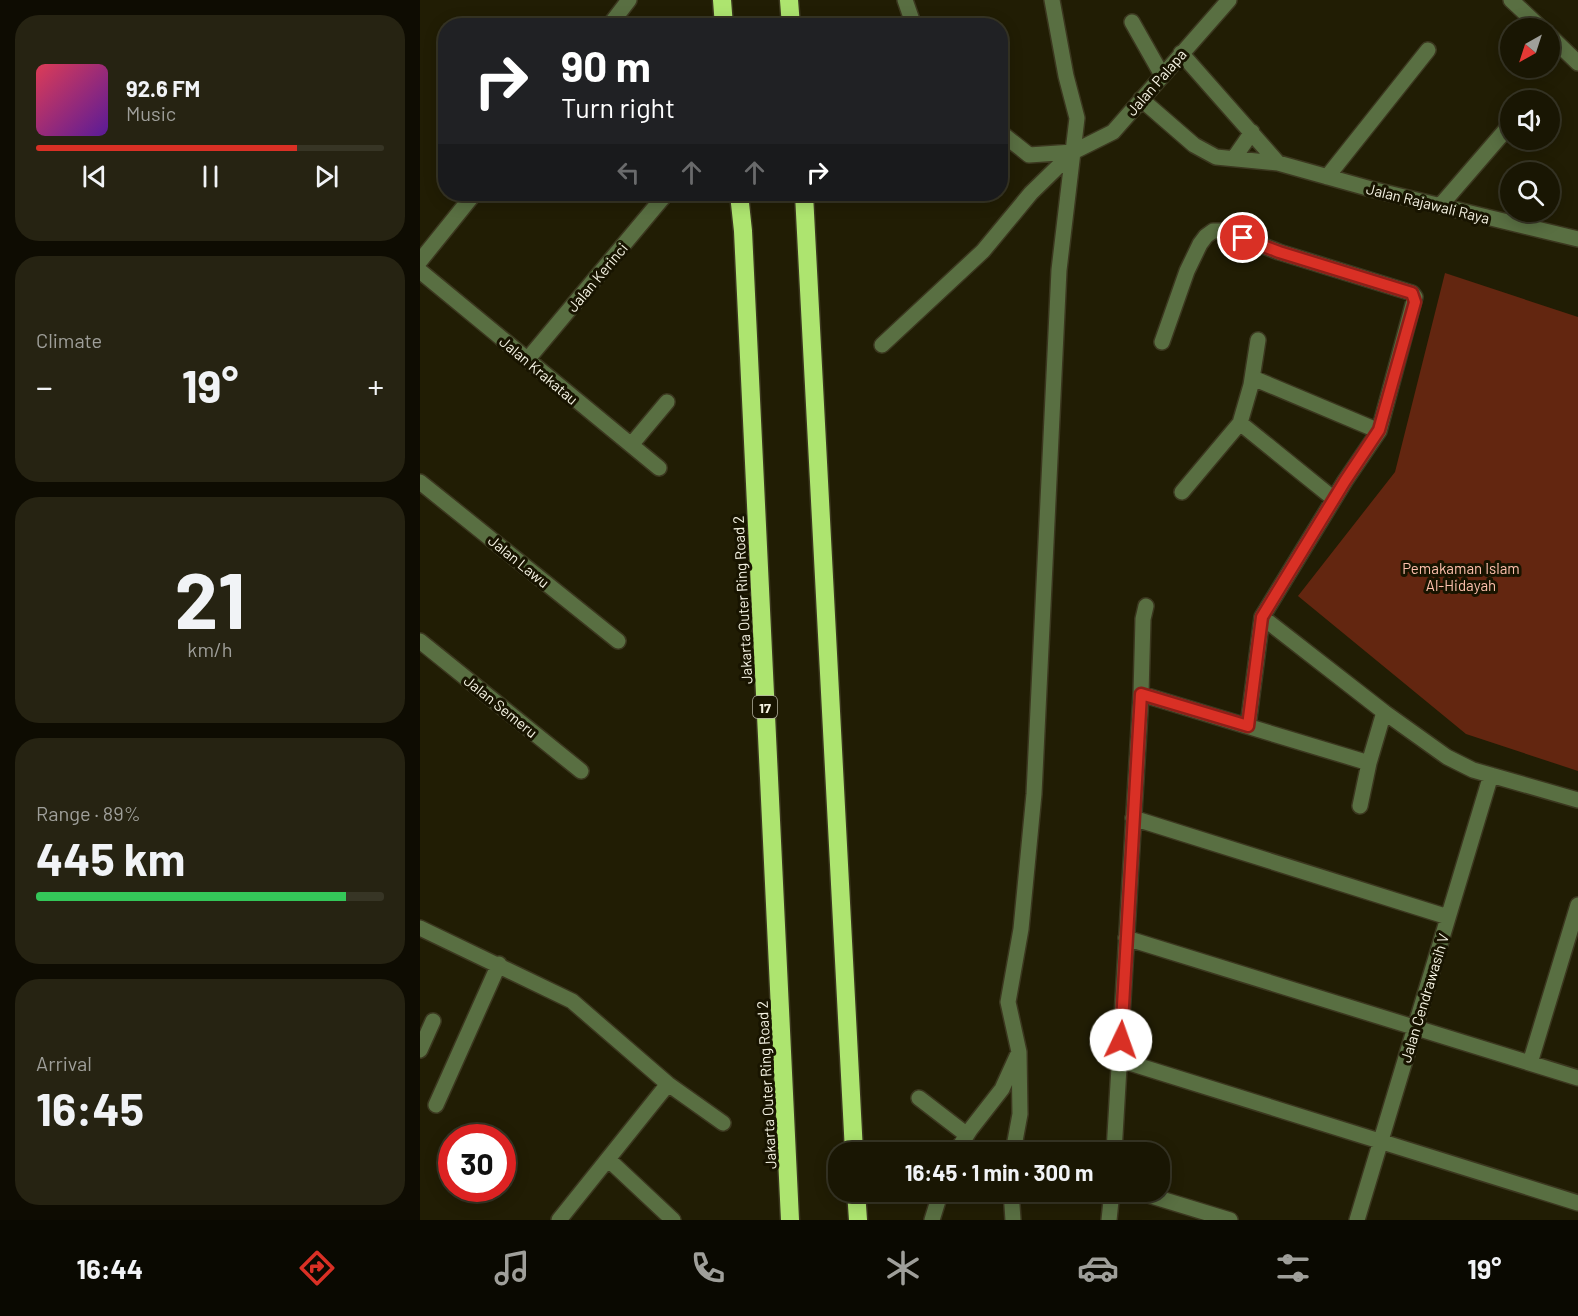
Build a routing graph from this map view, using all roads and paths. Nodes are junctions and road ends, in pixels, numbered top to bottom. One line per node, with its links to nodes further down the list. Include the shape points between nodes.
1 (629, 0): 8 (street)
2 (722, 0): 9 (highway)
3 (789, 0): 10 (highway)
4 (905, 0): 11 (street)
5 (1052, 0): 23 (street, via 1077,118)
6 (1511, 0): 12 (street)
7 (1224, 2): 16 (street, Jalan Palapa)
8 (615, 18)
9 (723, 18)
10 (790, 18)
11 (911, 18)
12 (1530, 18)
13 (1132, 22): 18 (street)
14 (1560, 46): 17 (street)
15 (1428, 50): 26 (street)
16 (1181, 53): 18 (street, Jalan Palapa); 20 (street)
17 (1578, 63)
18 (1162, 75): 19 (street, Jalan Palapa)
19 (1141, 99): 23 (street, Jalan Palapa, via 1113,132); 24 (street, Jalan Rajawali Raya, via 1199,149 1216,157)
20 (1252, 132): 24 (street); 25 (street)
21 (1500, 137): 31 (street)
22 (1008, 138): 23 (street, via 1029,155)
23 (1073, 152): 37 (street, via 1031,193 983,251); 69 (street, via 1059,270 1034,794 1021,929 1008,1002)
24 (1234, 158): 25 (street, Jalan Rajawali Raya)
25 (1278, 163): 26 (street, Jalan Rajawali Raya)
26 (1327, 177): 31 (street, Jalan Rajawali Raya)
27 (468, 201): 33 (street)
28 (660, 201): 38 (street, Jalan Kerinci)
29 (740, 201): 92 (highway, Jakarta Outer Ring Road 2 / 17)
30 (804, 201): 78 (highway)
31 (1440, 206): 32 (street, Jalan Rajawali Raya)
32 (1578, 239)
33 (420, 261)
34 (420, 271): 38 (street, Jalan Krakatau)
35 (1258, 340): 39 (street)
36 (1162, 342): 42 (street, via 1187,271 1200,244 1213,231 1225,231 1412,293 1415,302)
37 (882, 345)
38 (527, 360): 43 (street, Jalan Krakatau)
39 (1253, 378): 41 (street); 42 (street)
40 (667, 402): 43 (street)
41 (1240, 423): 46 (street); 47 (street)
42 (1379, 430): 47 (street)
43 (631, 445): 44 (street, Jalan Krakatau)
44 (659, 468)
45 (420, 482): 51 (street, Jalan Lawu)
46 (1182, 492)
47 (1334, 499): 49 (street)
48 (1146, 606): 52 (street)
49 (1262, 617): 53 (street); 54 (street)
50 (420, 640): 56 (street, Jalan Semeru)
51 (618, 641)
52 (1141, 694): 54 (street); 60 (street)
53 (1384, 712): 55 (street); 57 (street, via 1447,758)
54 (1248, 726): 55 (street)
55 (1369, 763): 59 (street)
56 (581, 771)
57 (1491, 775): 58 (street); 62 (street, Jalan Cendrawasih V)
58 (1578, 800)
59 (1360, 806)
60 (1133, 818): 62 (street); 64 (street)
61 (1578, 905): 71 (street)
62 (1448, 917): 67 (street, Jalan Cendrawasih V)
63 (420, 928): 65 (street)
64 (1126, 938): 67 (street); 70 (street)
65 (499, 964): 73 (street, via 572,1001); 75 (street)
66 (433, 1021): 68 (street)
67 (1414, 1028): 71 (street); 82 (street, Jalan Cendrawasih V)
68 (420, 1050)
69 (1019, 1052): 77 (street, via 1002,1089); 80 (street, via 1020,1114)
70 (1120, 1060): 81 (street); 82 (street)
71 (1530, 1063): 72 (street)
72 (1578, 1078)
73 (668, 1084): 76 (street); 83 (street)
74 (919, 1098): 77 (street)
75 (436, 1105)
76 (723, 1123)
77 (967, 1135): 79 (street)
78 (853, 1142)
79 (962, 1142)
80 (1015, 1142)
81 (1115, 1142)
82 (1380, 1142): 89 (street); 98 (street, Jalan Cendrawasih V)
83 (609, 1160): 90 (street); 91 (street)
84 (857, 1202): 93 (highway)
85 (937, 1202): 94 (street)
86 (1012, 1202): 95 (street)
87 (1111, 1202): 96 (street)
88 (1170, 1202): 97 (street)
89 (1578, 1203)
90 (560, 1220)
91 (673, 1220)
92 (790, 1220)
93 (858, 1220)
94 (932, 1220)
95 (1013, 1220)
96 (1109, 1220)
97 (1230, 1220)
98 (1357, 1220)

